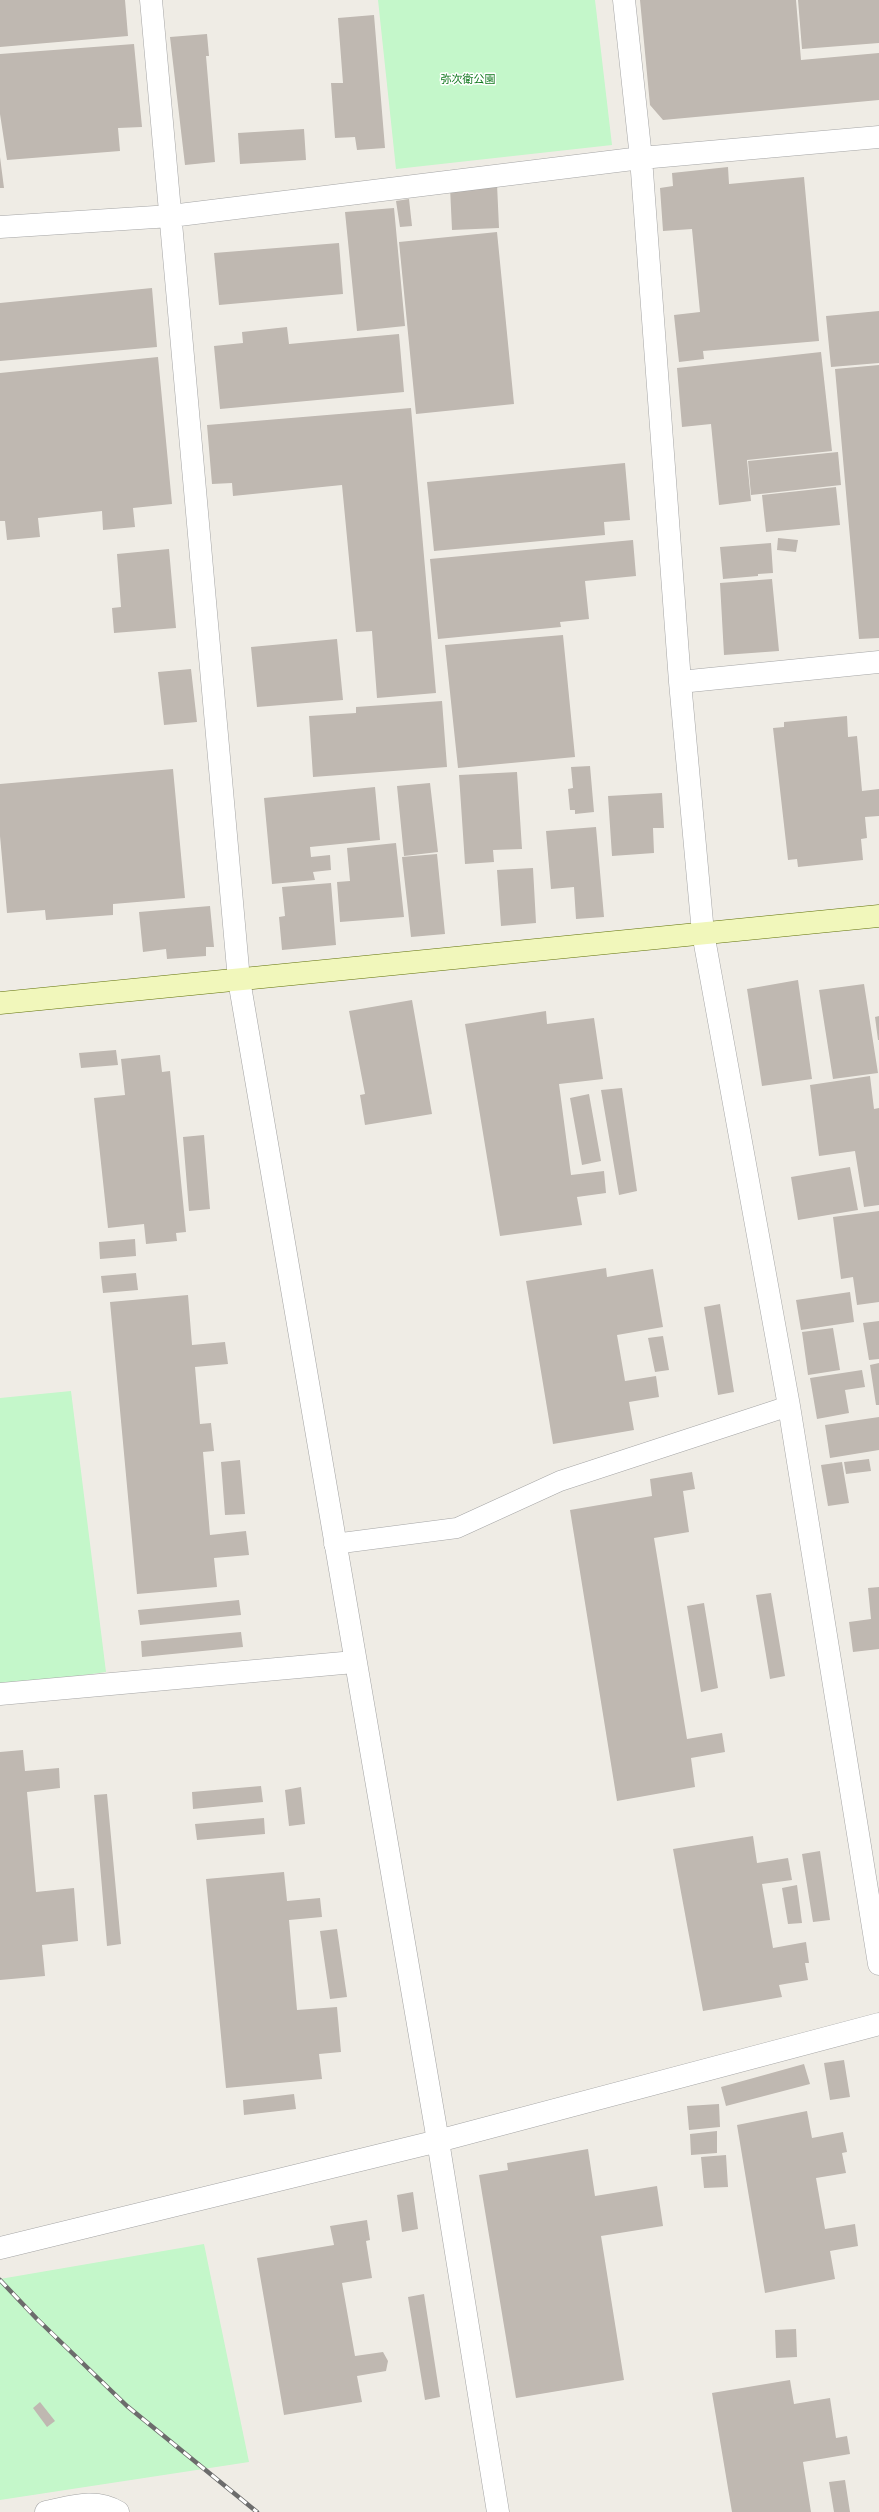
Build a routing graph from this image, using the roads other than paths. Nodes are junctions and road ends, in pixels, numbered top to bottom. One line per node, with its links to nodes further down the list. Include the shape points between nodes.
1 (151, 0): 5 (street)
2 (624, 0): 4 (street)
3 (879, 137): 4 (street)
4 (641, 158): 5 (street); 8 (street)
5 (171, 216): 6 (street); 11 (street)
6 (0, 227)
7 (879, 662): 8 (street)
8 (680, 682): 10 (street)
9 (879, 916): 10 (street)
10 (703, 933): 11 (street); 13 (street)
11 (239, 980): 12 (street); 14 (street)
12 (0, 1003)
13 (788, 1406): 14 (lane, via 560,1481 457,1528); 17 (street)
14 (334, 1544): 15 (street)
15 (354, 1662): 16 (street); 19 (street)
16 (0, 1694)
17 (879, 1964)
18 (879, 2024): 19 (street)
19 (438, 2142): 20 (street); 23 (street)
20 (0, 2248)
21 (46, 2512): 22 (street, via 87,2504 107,2506)
22 (118, 2512)
23 (498, 2512)

